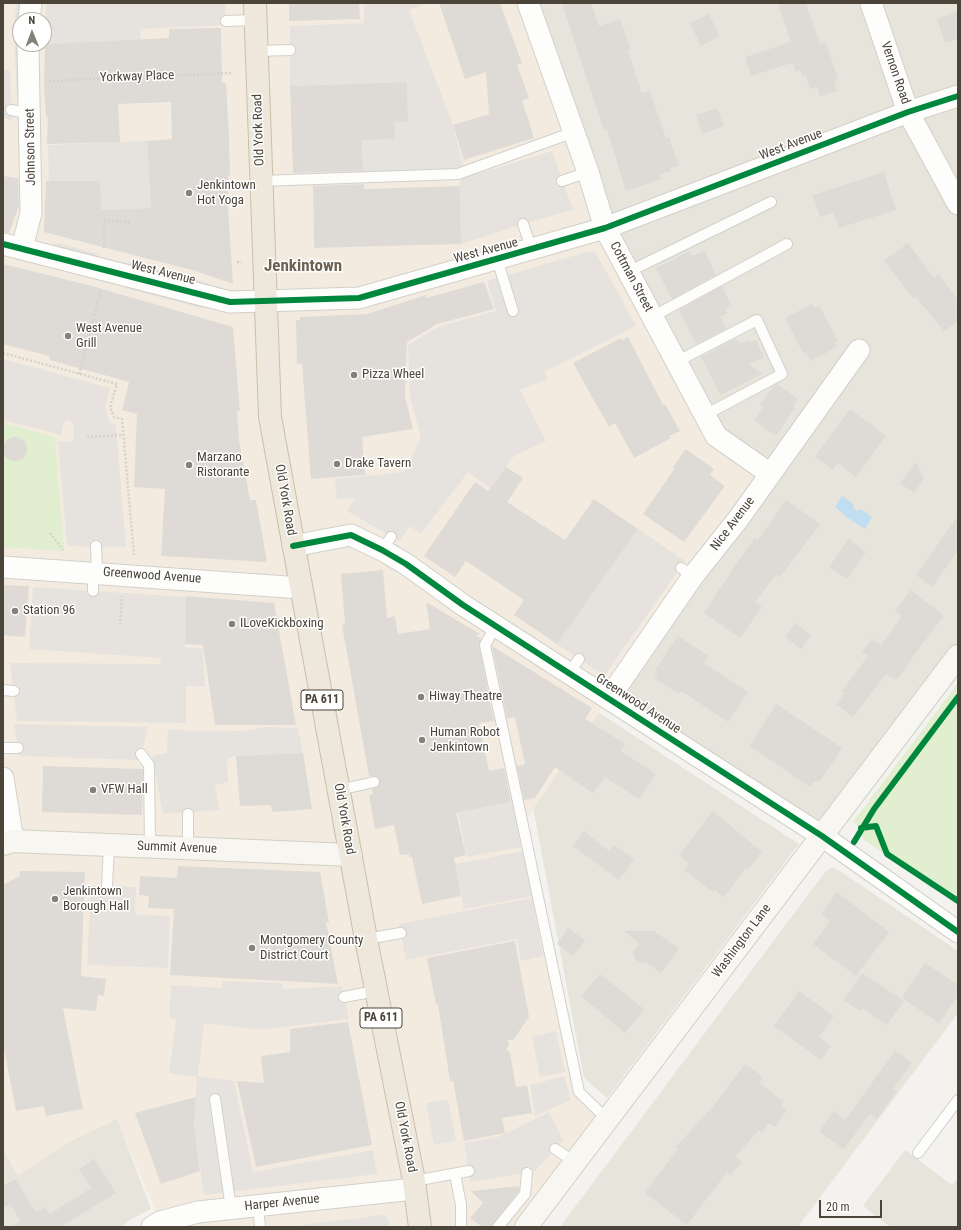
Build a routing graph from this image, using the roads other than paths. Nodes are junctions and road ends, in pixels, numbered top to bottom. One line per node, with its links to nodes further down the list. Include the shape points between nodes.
1 (528, 3): 10 (street, Cottman Street)
2 (871, 3): 9 (street, Vernon Road)
3 (255, 11): 4 (lane); 6 (highway, Old York Road / PA 611)
4 (226, 21)
5 (290, 50): 6 (lane)
6 (257, 51): 12 (highway, Old York Road / PA 611)
7 (27, 52): 19 (street, Johnson Street, via 21,112 31,213)
8 (958, 96): 9 (street, West Avenue)
9 (908, 112): 15 (street, Vernon Road); 17 (street, West Avenue)
10 (574, 132): 11 (street, Cottman Street); 12 (lane, via 458,174)
11 (588, 172): 13 (lane); 17 (street, Cottman Street)
12 (261, 181): 23 (highway, Old York Road / PA 611)
13 (562, 181)
14 (771, 202): 22 (lane)
15 (958, 204)
16 (523, 224): 20 (lane)
17 (605, 228): 20 (street, West Avenue); 22 (street, Cottman Street)
18 (787, 244): 25 (lane)
19 (12, 246): 23 (street, West Avenue, via 230,302)
20 (532, 250): 21 (street, West Avenue)
21 (497, 259): 23 (street, West Avenue, via 359,298); 24 (lane)
22 (628, 272): 25 (street, Cottman Street)
23 (265, 301): 31 (highway, Old York Road / PA 611, via 270,417)
24 (513, 311)
25 (652, 317): 27 (street, Cottman Street)
26 (859, 350): 29 (street, Nice Avenue)
27 (676, 362): 28 (street, Cottman Street); 28 (lane, via 757,320 782,374)
28 (705, 415): 29 (street, Cottman Street, via 716,436)
29 (769, 473): 39 (street, Nice Avenue, via 738,518 687,572)
30 (96, 546): 33 (lane)
31 (293, 546): 34 (highway, Old York Road / PA 611); 35 (street, Greenwood Avenue, via 351,535 386,543)
32 (3, 567): 33 (street, Greenwood Avenue)
33 (95, 578): 34 (street, Greenwood Avenue)
34 (300, 588): 45 (highway, Old York Road / PA 611)
35 (496, 625): 39 (street, Greenwood Avenue, via 574,666); 61 (lane, via 485,645 530,874 579,1092)
36 (958, 656): 47 (main road, Washington Lane)
37 (3, 690): 38 (lane)
38 (14, 691)
39 (609, 698): 47 (street, Greenwood Avenue)
40 (3, 748): 41 (lane)
41 (18, 748)
42 (141, 754): 50 (lane, via 149,765)
43 (3, 778): 48 (street)
44 (374, 782): 45 (lane)
45 (339, 790): 52 (highway, Old York Road / PA 611)
46 (188, 814): 51 (lane)
47 (822, 836): 54 (street, Greenwood Avenue); 61 (main road, Washington Lane)
48 (8, 842): 49 (main road, Summit Avenue)
49 (109, 845): 50 (main road, Summit Avenue); 53 (lane)
50 (150, 847): 51 (main road, Summit Avenue)
51 (188, 848): 52 (main road, Summit Avenue)
52 (351, 855): 56 (highway, Old York Road / PA 611)
53 (107, 886)
54 (958, 932)
55 (401, 933): 56 (lane)
56 (366, 939): 57 (highway, Old York Road / PA 611)
57 (375, 991): 58 (lane); 68 (highway, Old York Road / PA 611)
58 (344, 997)
59 (215, 1099): 70 (lane)
60 (958, 1100): 63 (lane)
61 (608, 1119): 64 (main road, Washington Lane)
62 (555, 1149): 64 (lane)
63 (918, 1153)
64 (575, 1162): 76 (main road, Washington Lane)
65 (469, 1171): 67 (lane)
66 (527, 1172): 75 (lane, via 525,1194)
67 (455, 1174): 68 (lane); 74 (lane, via 461,1205)
68 (414, 1185): 69 (street, Harper Avenue); 73 (highway, Old York Road / PA 611)
69 (258, 1205): 70 (street, Harper Avenue); 72 (lane)
70 (231, 1208): 71 (street, Harper Avenue, via 198,1212 160,1222)
71 (152, 1227)
72 (260, 1227)
73 (420, 1227)
74 (461, 1227)
75 (498, 1227)
76 (526, 1227)

